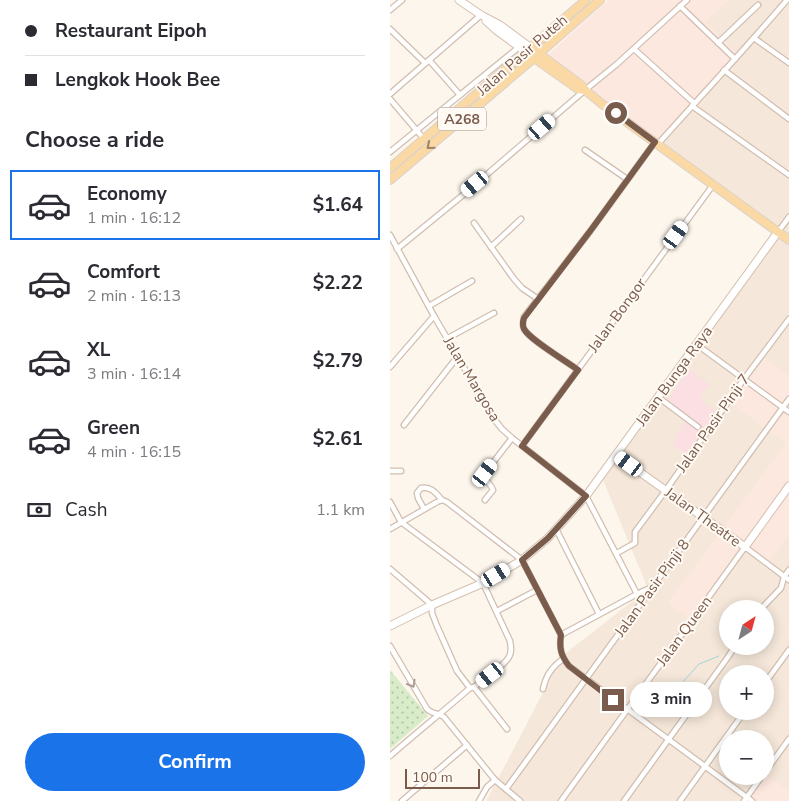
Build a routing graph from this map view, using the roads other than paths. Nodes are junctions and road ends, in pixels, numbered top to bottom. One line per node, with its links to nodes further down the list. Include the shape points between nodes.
1 (402, 0): 9 (street)
2 (459, 0): 10 (main road)
3 (586, 0): 16 (main road, Jalan Pasir Puteh / A268)
4 (600, 0): 17 (main road, Jalan Pasir Puteh / A268)
5 (686, 0): 8 (street)
6 (787, 0): 12 (street)
7 (758, 5): 13 (street)
8 (680, 6): 13 (street); 15 (street)
9 (390, 10)
10 (481, 15): 14 (main road, via 500,25); 19 (street)
11 (390, 30): 19 (street)
12 (754, 38): 18 (street); 20 (street)
13 (718, 43): 18 (street)
14 (521, 45): 16 (main road); 24 (street)
15 (634, 48): 22 (street); 26 (street)
16 (529, 50): 17 (main road); 29 (main road, Jalan Pasir Puteh / A268)
17 (537, 56): 22 (main road); 36 (main road, Jalan Pasir Puteh / A268, one-way to 36)
18 (735, 59): 21 (street)
19 (427, 62): 23 (street); 24 (street)
20 (789, 63)
21 (724, 70): 26 (street); 27 (street)
22 (584, 90): 30 (main road); 45 (street)
23 (390, 94)
24 (460, 95): 28 (street)
25 (390, 99): 28 (street)
26 (693, 104): 30 (street); 34 (street)
27 (789, 119)
28 (417, 131): 29 (street); 32 (street)
29 (424, 139): 33 (main road, Jalan Pasir Puteh / A268)
30 (657, 143): 35 (street); 37 (main road)
31 (585, 150): 35 (street)
32 (390, 152)
33 (390, 168)
34 (789, 175)
35 (627, 179): 47 (street)
36 (390, 180)
37 (713, 184): 41 (main road); 56 (street, Jalan Bongor)
38 (789, 217): 41 (street)
39 (521, 219): 44 (street)
40 (474, 223): 44 (street)
41 (778, 232): 43 (main road); 53 (main road, Jalan Bunga Raya)
42 (390, 235): 45 (street, Jalan Margosa)
43 (789, 240)
44 (490, 247): 47 (street, via 518,284)
45 (397, 249): 48 (street, Jalan Margosa)
46 (472, 281): 48 (street)
47 (538, 299): 56 (street, via 524,318 524,329 533,339)
48 (429, 306): 50 (street, Jalan Margosa)
49 (494, 314): 52 (street)
50 (434, 316): 52 (street, Jalan Margosa); 55 (street)
51 (789, 319): 57 (street, Jalan Pasir Pinji 7)
52 (448, 338): 54 (street, Jalan Margosa)
53 (696, 344): 57 (street); 58 (main road, Jalan Bunga Raya)
54 (458, 356): 62 (street); 64 (street, Jalan Margosa, via 494,419)
55 (390, 367)
56 (578, 370): 65 (street, Jalan Bongor)
57 (744, 379): 60 (street); 70 (street, Jalan Pasir Pinji 7)
58 (658, 398): 63 (street); 66 (main road, Jalan Bunga Raya)
59 (789, 399): 60 (street, Jalan Pasir Pinji 8)
60 (783, 407): 61 (street); 76 (street, Jalan Pasir Pinji 8)
61 (789, 412)
62 (404, 425)
63 (698, 427)
64 (512, 438): 65 (street, Jalan Margosa); 73 (street, via 485,473 485,480 493,490)
65 (522, 446): 71 (street, Jalan Margosa)
66 (616, 455): 70 (main road, Jalan Theatre); 71 (main road, Jalan Bunga Raya)
67 (390, 471): 68 (street)
68 (401, 471)
69 (789, 486): 80 (main road, Jalan Queen)
70 (666, 490): 76 (main road, Jalan Theatre); 81 (street, Jalan Pasir Pinji 7, via 637,528 635,543)
71 (586, 496): 79 (main road, Jalan Bunga Raya); 81 (street)
72 (442, 500): 75 (street); 75 (street, via 430,488 421,488 417,493); 82 (street)
73 (485, 500)
74 (390, 502): 77 (street)
75 (424, 509): 77 (street)
76 (703, 517): 80 (main road, Jalan Theatre); 87 (street, Jalan Pasir Pinji 8)
77 (401, 522): 78 (street); 86 (street)
78 (390, 529)
79 (556, 529): 82 (main road, Jalan Bunga Raya); 93 (street)
80 (745, 547): 85 (street, Jalan Theatre); 104 (street, Jalan Queen)
81 (617, 553): 89 (street)
82 (522, 560): 86 (main road, Jalan Bunga Raya); 88 (street)
83 (390, 569): 91 (street)
84 (789, 570): 85 (street)
85 (787, 578): 90 (street)
86 (483, 583): 91 (main road, Jalan Bunga Raya); 92 (street)
87 (652, 587): 89 (street); 101 (street, Jalan Pasir Pinji 8)
88 (538, 590): 92 (street); 95 (street)
89 (637, 594): 93 (street)
90 (770, 600)
91 (432, 605): 94 (main road, Jalan Bunga Raya); 102 (street, via 432,614 457,671)
92 (497, 611): 102 (street, via 510,641 510,657)
93 (599, 614): 95 (street)
94 (390, 626)
95 (561, 635): 99 (street)
96 (390, 646): 105 (street, one-way to 105, via 427,709)
97 (789, 650): 100 (street)
98 (729, 655): 109 (street)
99 (563, 660): 101 (street); 103 (street, via 547,675)
100 (774, 671)
101 (585, 679): 104 (street); 116 (street, Jalan Pasir Pinji 8)
102 (472, 687): 105 (street); 107 (street)
103 (543, 689)
104 (627, 710): 109 (street); 122 (street, Jalan Queen)
105 (440, 715): 110 (street); 111 (street)
106 (738, 720): 113 (street)
107 (507, 729)
108 (789, 739): 112 (street)
109 (668, 740): 113 (street); 123 (street)
110 (467, 745): 114 (street); 117 (street)
111 (390, 756)
112 (774, 760)
113 (705, 766): 118 (street); 124 (street)
114 (495, 780): 116 (street); 120 (street)
115 (755, 785): 118 (street)
116 (506, 789): 121 (street)
117 (408, 799): 119 (street)
118 (745, 799): 125 (street)
119 (402, 801)
120 (479, 801)
121 (520, 801)
122 (561, 801)
123 (624, 801)
124 (680, 801)
125 (752, 801)

